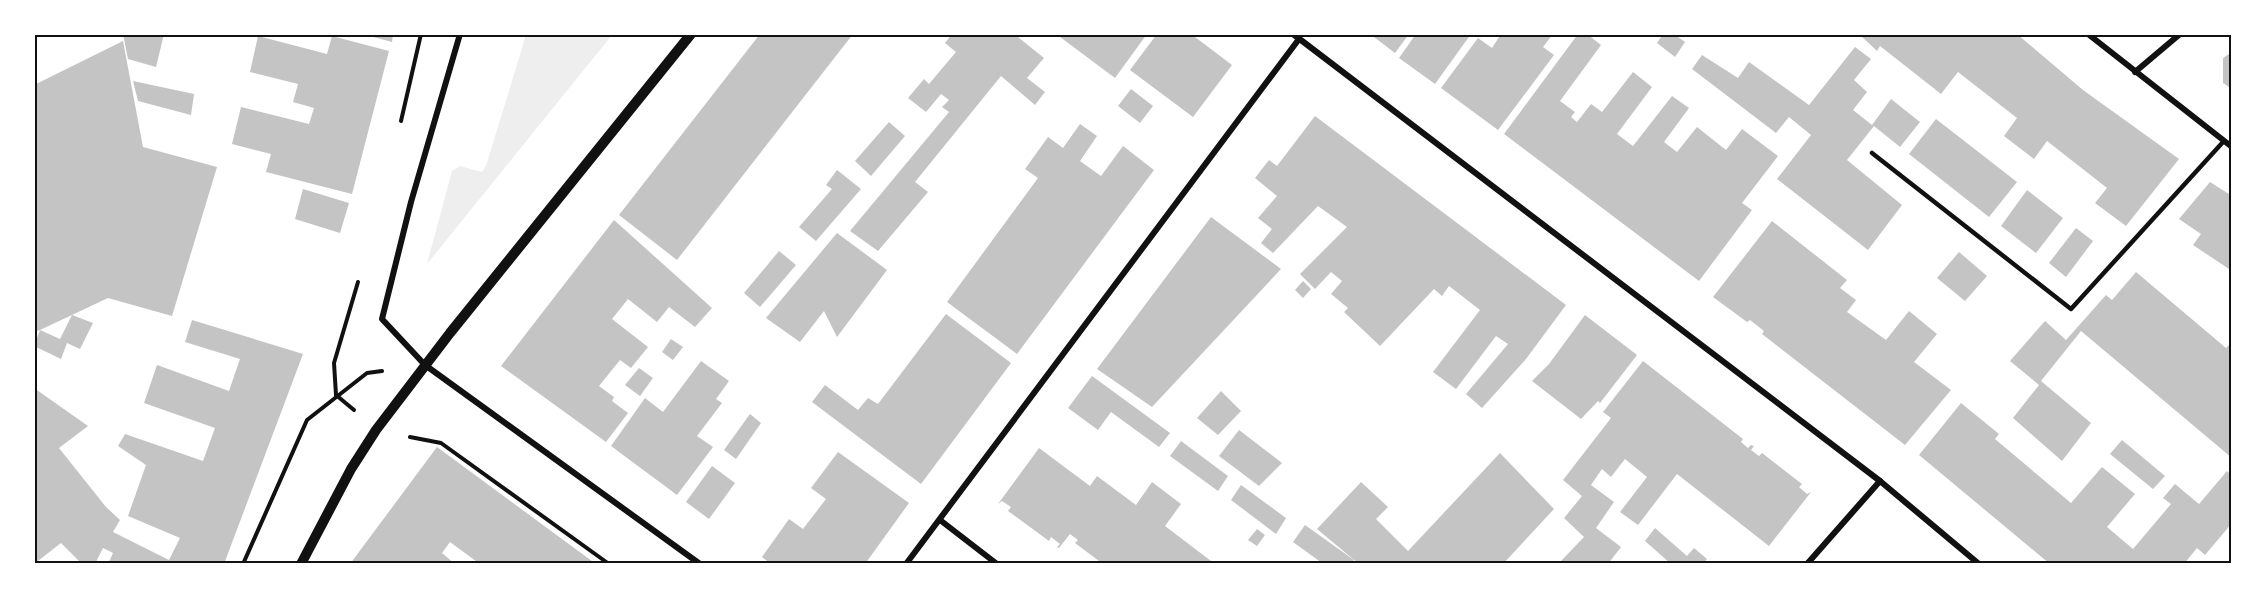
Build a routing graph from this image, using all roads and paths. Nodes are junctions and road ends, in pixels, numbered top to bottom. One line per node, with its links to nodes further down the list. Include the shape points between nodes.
1 (460, 34): 11 (street, via 382,319)
2 (691, 34): 11 (street)
3 (1293, 34): 6 (street)
4 (2088, 34): 7 (street)
5 (2180, 34): 7 (street)
6 (1299, 39): 14 (street); 15 (street)
7 (2135, 72): 8 (street)
8 (2223, 142): 9 (street); 10 (lane, via 2071,309)
9 (2232, 147)
10 (1872, 153)
11 (425, 365): 13 (street); 19 (street)
12 (336, 395): 16 (path, via 307,420)
13 (376, 430): 17 (street); 18 (path, via 441,443)
14 (1880, 481): 22 (street); 23 (street)
15 (940, 520): 20 (street); 21 (street)
16 (243, 564)
17 (301, 564)
18 (609, 564)
19 (700, 564)
20 (906, 564)
21 (997, 564)
22 (1807, 564)
23 (1978, 564)

